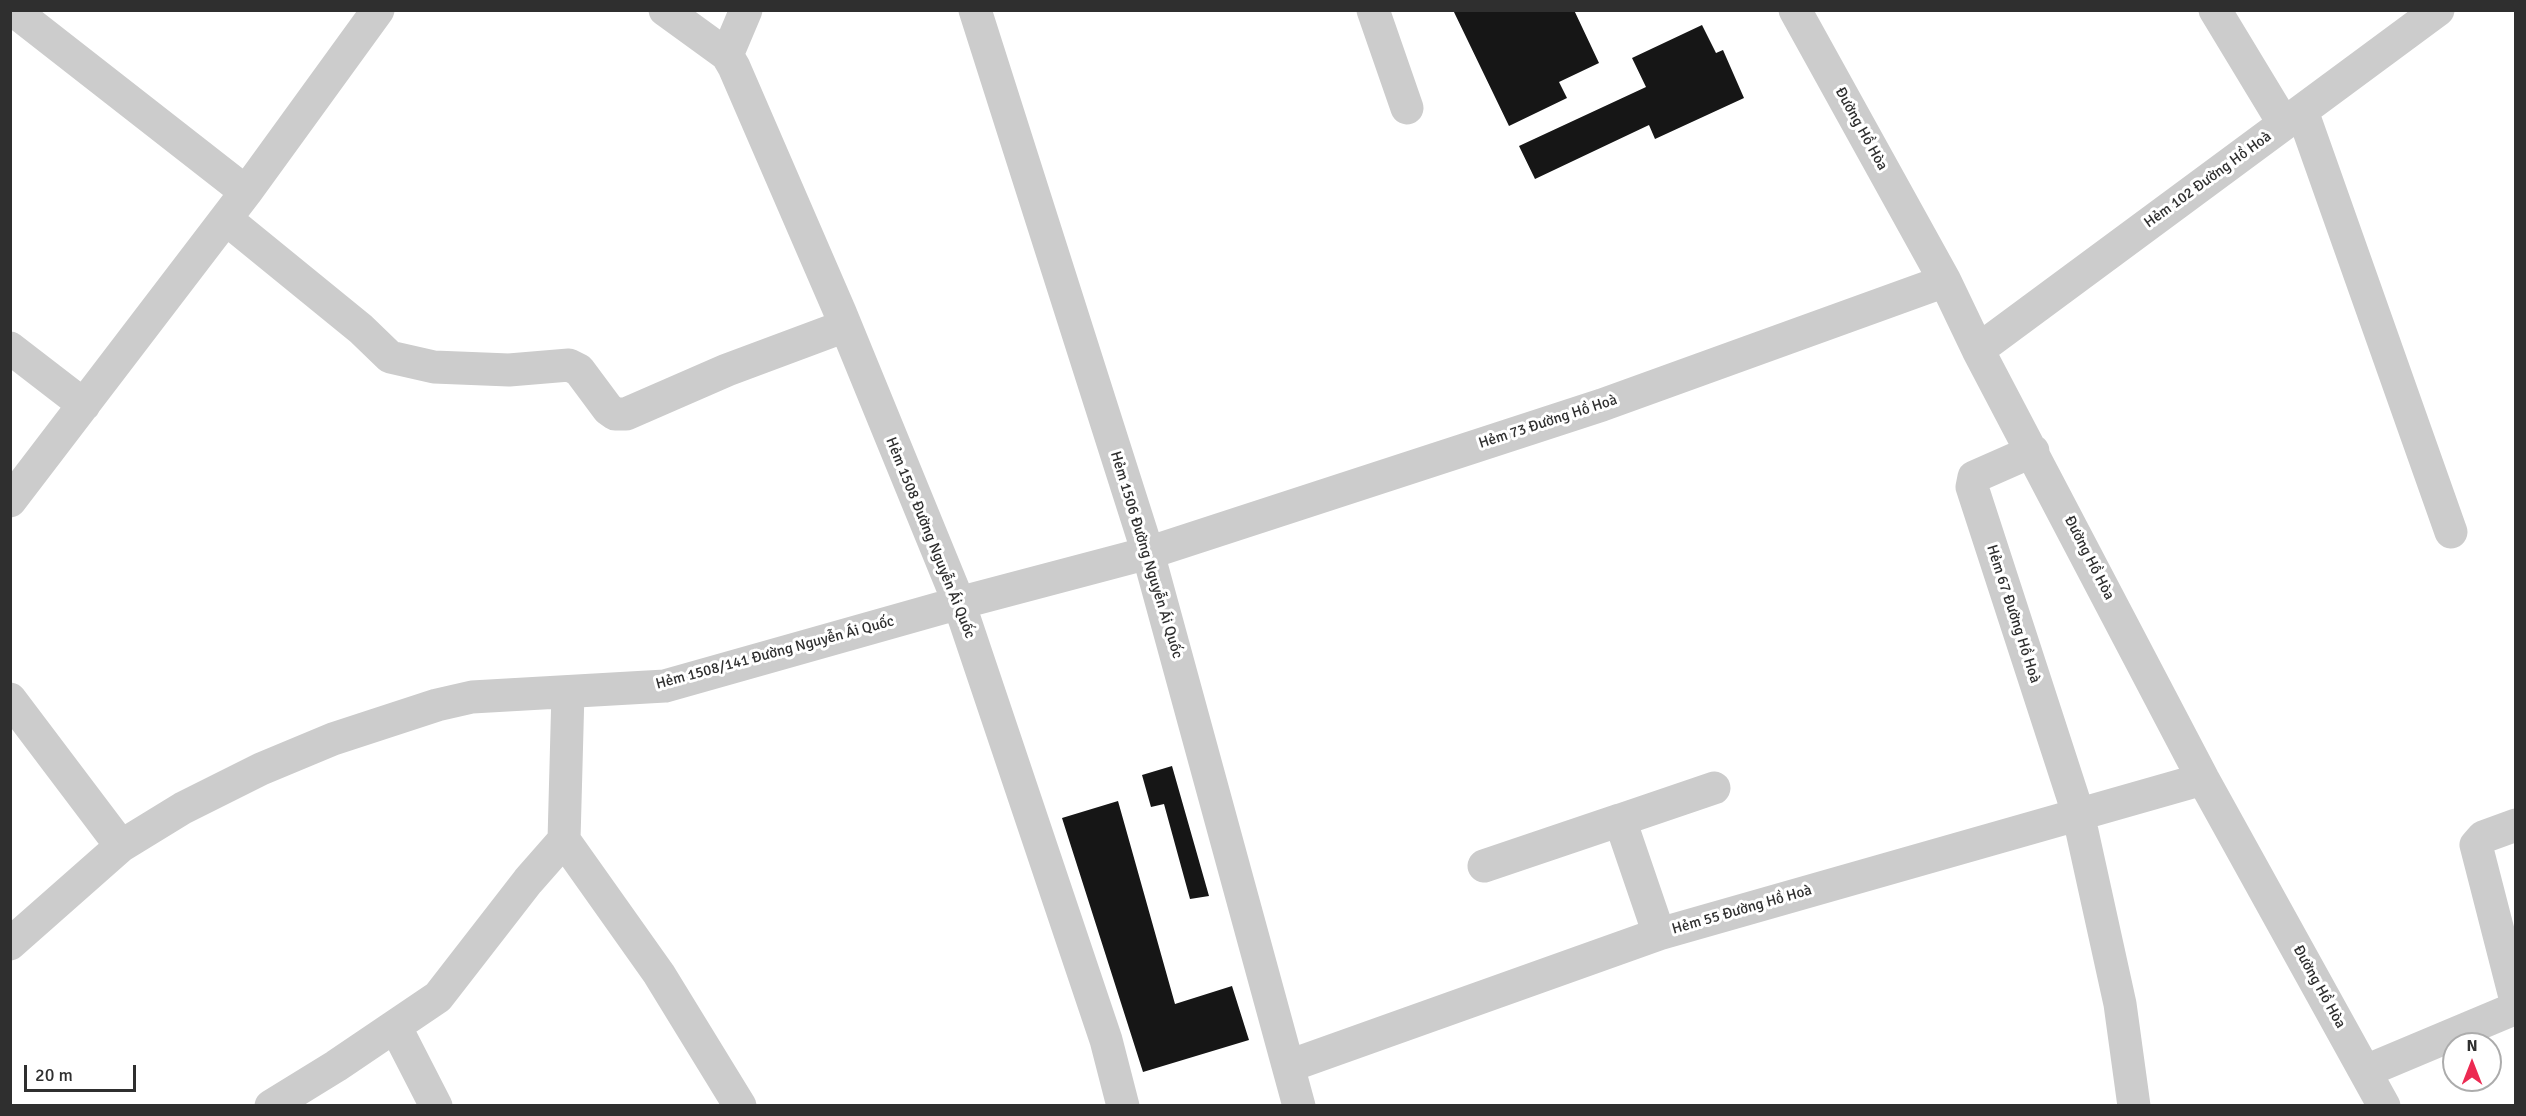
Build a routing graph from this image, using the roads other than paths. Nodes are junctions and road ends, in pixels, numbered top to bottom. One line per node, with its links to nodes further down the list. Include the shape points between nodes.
1 (13, 10): 13 (street)
2 (378, 10): 13 (street)
3 (665, 10): 10 (street, Hẻm 1508 Đường Nguyễn Ái Quốc)
4 (746, 10): 10 (street)
5 (975, 10): 23 (street, Hẻm 1506 Đường Nguyễn Ái Quốc)
6 (1373, 10): 11 (street)
7 (1795, 10): 15 (street, Đường Hồ Hòa)
8 (2215, 10): 12 (street)
9 (2438, 10): 12 (street, Hẻm 102 Đường Hồ Hoà)
10 (726, 55): 16 (street, Hẻm 1508 Đường Nguyễn Ái Quốc)
11 (1407, 108)
12 (2293, 117): 18 (street, Hẻm 102 Đường Hồ Hoà); 22 (street)
13 (246, 192): 14 (street)
14 (226, 219): 16 (street, via 390,357 434,367 509,370 569,364 579,370 615,414 626,414 726,370); 19 (street)
15 (1945, 281): 18 (street, Đường Hồ Hòa); 23 (street, Hẻm 73 Đường Hồ Hoà, via 1602,405)
16 (845, 326): 24 (street, Hẻm 1508 Đường Nguyễn Ái Quốc)
17 (10, 348): 19 (street)
18 (1978, 350): 20 (street, Đường Hồ Hòa)
19 (84, 405): 21 (street)
20 (2033, 451): 27 (street, Đường Hồ Hòa); 29 (street, Hẻm 67 Đường Hồ Hoà, via 1974,477 1972,487)
21 (10, 501)
22 (2451, 532)
23 (1148, 554): 24 (street, Hẻm 73 Đường Hồ Hoà); 40 (street, Hẻm 1506 Đường Nguyễn Ái Quốc)
24 (959, 603): 25 (street, Hẻm 1508/141 Đường Nguyễn Ái Quốc, via 665,686); 45 (street, Hẻm 1508 Đường Nguyễn Ái Quốc, via 1106,1040)
25 (568, 692): 32 (street); 33 (street, Hẻm 1508/141 Đường Nguyễn Ái Quốc, via 472,698 437,705 333,739 183,808)
26 (10, 699): 33 (street)
27 (2203, 779): 29 (street, Hẻm 55 Đường Hồ Hoà); 41 (street, Đường Hồ Hòa)
28 (1714, 788): 30 (street)
29 (2078, 813): 35 (street, Hẻm 55 Đường Hồ Hoà); 47 (street, via 2120,1004)
30 (1620, 820): 34 (street); 35 (street)
31 (2516, 825): 37 (street, via 2483,837 2476,845)
32 (564, 840): 39 (street, via 438,997); 44 (street, via 659,974)
33 (121, 846): 36 (street, Hẻm 1508/141 Đường Nguyễn Ái Quốc)
34 (1484, 866)
35 (1659, 934): 40 (street, Hẻm 55 Đường Hồ Hoà)
36 (10, 944)
37 (2516, 1001)
38 (2516, 1008): 41 (street)
39 (395, 1026): 42 (street); 43 (street)
40 (1289, 1066): 46 (street, Hẻm 1506 Đường Nguyễn Ái Quốc)
41 (2366, 1071): 48 (street, Đường Hồ Hòa)
42 (271, 1106)
43 (436, 1106)
44 (740, 1106)
45 (1124, 1106)
46 (1299, 1106)
47 (2134, 1106)
48 (2384, 1106)

